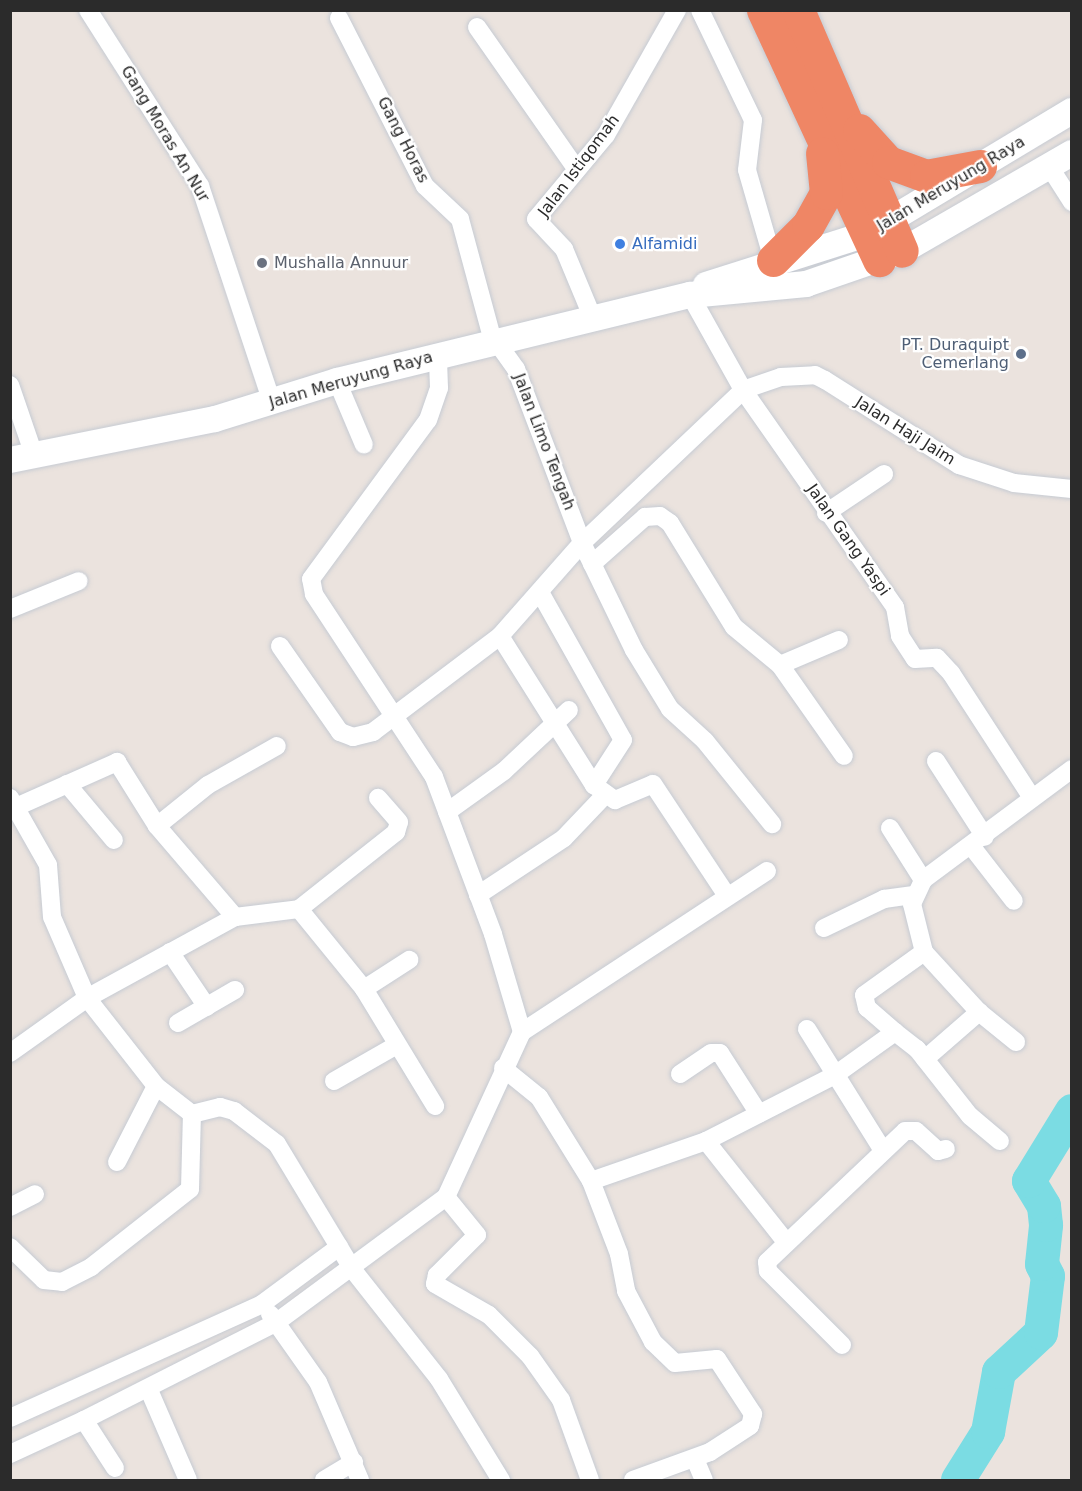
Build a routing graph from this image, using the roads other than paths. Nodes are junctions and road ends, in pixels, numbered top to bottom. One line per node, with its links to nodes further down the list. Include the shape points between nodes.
1 (88, 10): 24 (street, Gang Moras An Nur, via 200,186)
2 (677, 10): 13 (street, Jalan Istiqomah, via 606,135)
3 (700, 10): 16 (street, via 753,120 747,170)
4 (762, 10): 9 (highway)
5 (798, 10): 9 (highway)
6 (339, 18): 19 (street, Gang Horas, via 425,186 460,219 491,333)
7 (477, 27): 13 (street)
8 (1070, 112): 11 (main road, Jalan Meruyung Raya)
9 (828, 118): 11 (highway, via 888,162 927,176); 15 (highway); 16 (highway, via 826,193 808,225)
10 (1071, 153): 12 (main road, Jalan Meruyung Raya)
11 (980, 166): 15 (main road, Jalan Meruyung Raya)
12 (1049, 166): 14 (street); 15 (main road, Jalan Meruyung Raya)
13 (577, 170): 18 (street, Jalan Istiqomah, via 536,219 564,249)
14 (1071, 202)
15 (885, 242): 16 (main road, Jalan Meruyung Raya); 17 (main road, Jalan Meruyung Raya, via 806,284)
16 (773, 260): 17 (main road, Jalan Meruyung Raya)
17 (690, 295): 18 (main road, Jalan Meruyung Raya); 23 (street, Jalan Gang Yaspi)
18 (594, 321): 19 (main road, Jalan Meruyung Raya)
19 (499, 344): 20 (main road, Jalan Meruyung Raya); 30 (street, Jalan Limo Tengah, via 516,369)
20 (438, 355): 21 (main road, Jalan Meruyung Raya); 40 (street, via 440,388 428,420 311,579 314,594)
21 (337, 381): 24 (main road, Jalan Meruyung Raya); 25 (street)
22 (10, 385): 26 (street)
23 (743, 390): 28 (street, Jalan Haji Jaim, via 767,380 815,375 959,465 1014,483); 29 (street, Jalan Gang Yaspi); 30 (street)
24 (272, 402): 26 (main road, Jalan Meruyung Raya, via 215,420)
25 (364, 445)
26 (22, 457)
27 (884, 474): 29 (street)
28 (1071, 489)
29 (826, 513): 48 (street, Jalan Gang Yaspi, via 895,607 900,636 915,659 937,658 951,673)
30 (582, 543): 31 (street, Jalan Limo Tengah); 33 (street)
31 (592, 564): 38 (street, via 645,517 660,516 670,522 734,627); 52 (street, Jalan Limo Tengah, via 670,709 705,741)
32 (79, 581): 34 (street)
33 (541, 594): 35 (street); 47 (street, via 623,740)
34 (10, 609)
35 (500, 636): 40 (street); 41 (street)
36 (839, 640): 38 (street)
37 (280, 646): 40 (street, via 346,736 368,735)
38 (780, 665): 43 (street)
39 (568, 710): 41 (street)
40 (397, 716): 51 (street, via 423,756)
41 (554, 724): 47 (street); 51 (street, via 504,771)
42 (277, 746): 53 (street, via 208,785)
43 (844, 756)
44 (936, 761): 56 (street)
45 (1071, 769): 48 (street)
46 (67, 784): 50 (street); 53 (street, via 114,760); 55 (street)
47 (599, 790): 59 (street, via 564,838); 60 (street, via 615,800 653,784)
48 (1030, 796): 56 (street)
49 (378, 798): 62 (street, via 399,822 396,832)
50 (14, 803): 70 (street, via 48,865 52,917)
51 (447, 812): 59 (street)
52 (772, 824)
53 (157, 826): 63 (street)
54 (890, 828): 58 (street)
55 (114, 840)
56 (979, 842): 58 (street); 61 (street)
57 (767, 871): 60 (street)
58 (919, 887): 64 (street); 66 (street, via 912,916)
59 (478, 895): 75 (street)
60 (727, 896): 75 (street)
61 (1014, 902)
62 (299, 909): 63 (street); 68 (street)
63 (235, 917): 65 (street)
64 (824, 928)
65 (170, 952): 70 (street); 71 (street)
66 (924, 952): 72 (street); 76 (street, via 864,995 867,1008)
67 (409, 960): 68 (street)
68 (364, 989): 78 (street)
69 (235, 990): 71 (street)
70 (87, 998): 79 (street); 85 (street)
71 (207, 1007): 73 (street)
72 (979, 1012): 77 (street); 80 (street)
73 (178, 1023)
74 (807, 1029): 83 (street)
75 (522, 1032): 81 (street)
76 (895, 1032): 80 (street); 83 (street)
77 (1016, 1042)
78 (395, 1046): 84 (street); 86 (street)
79 (10, 1053)
80 (925, 1059): 90 (street, via 970,1116)
81 (503, 1068): 94 (street, via 539,1097); 96 (street)
82 (680, 1074): 88 (street, via 711,1053 720,1053)
83 (834, 1075): 88 (street); 91 (street)
84 (334, 1081)
85 (156, 1086): 87 (street); 93 (street)
86 (435, 1106)
87 (192, 1114): 99 (street, via 190,1189 91,1267 62,1282 44,1280); 100 (street, via 220,1107 263,1131 288,1160)
88 (759, 1114): 89 (street)
89 (706, 1141): 94 (street); 98 (street)
90 (1000, 1141)
91 (882, 1149): 92 (street, via 910,1129 938,1151); 98 (street)
92 (945, 1149)
93 (117, 1162)
94 (591, 1181): 109 (street, via 619,1254 626,1291 653,1342 675,1363 717,1359 753,1414 750,1426)
95 (35, 1194): 97 (street)
96 (446, 1197): 101 (street); 117 (street, via 477,1235 437,1275 435,1284 489,1315 530,1356 561,1400)
97 (10, 1207)
98 (786, 1242): 104 (street, via 766,1268)
99 (10, 1247)
100 (339, 1248): 101 (street); 102 (street)
101 (352, 1270): 103 (street); 116 (street, via 439,1379)
102 (262, 1304): 103 (street); 106 (street)
103 (277, 1323): 105 (street); 110 (street, via 318,1382)
104 (842, 1345)
105 (148, 1390): 107 (street); 113 (street)
106 (10, 1418)
107 (84, 1420): 108 (street); 111 (street)
108 (10, 1454)
109 (695, 1459): 112 (street); 118 (street)
110 (354, 1462): 114 (street); 115 (street)
111 (115, 1468)
112 (644, 1478)
113 (189, 1480)
114 (324, 1480)
115 (360, 1480)
116 (501, 1480)
117 (590, 1480)
118 (704, 1480)

